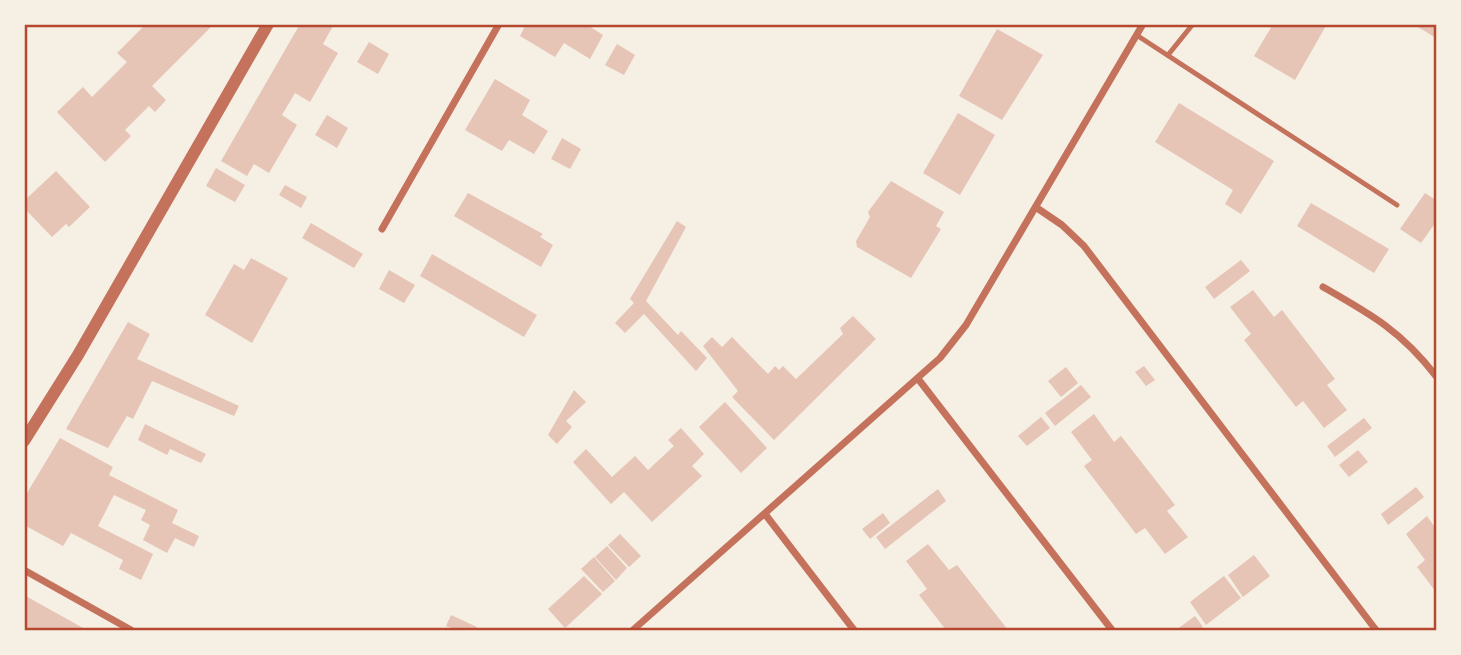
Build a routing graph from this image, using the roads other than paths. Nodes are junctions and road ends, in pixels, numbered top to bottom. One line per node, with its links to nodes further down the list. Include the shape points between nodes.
1 (268, 24): 13 (street, via 79,355)
2 (499, 24): 9 (street)
3 (1143, 24): 5 (street)
4 (1193, 24): 6 (lane)
5 (1138, 36): 6 (lane); 8 (street)
6 (1168, 55): 7 (lane)
7 (1396, 205)
8 (1037, 208): 12 (street, via 953,342); 20 (street, via 1084,246)
9 (382, 229)
10 (1323, 287): 11 (street, via 1389,325)
11 (1437, 376)
12 (919, 380): 14 (street); 19 (street)
13 (24, 441)
14 (765, 514): 17 (street); 18 (street)
15 (24, 570): 16 (street)
16 (131, 631)
17 (632, 631)
18 (854, 631)
19 (1112, 631)
20 (1376, 631)

